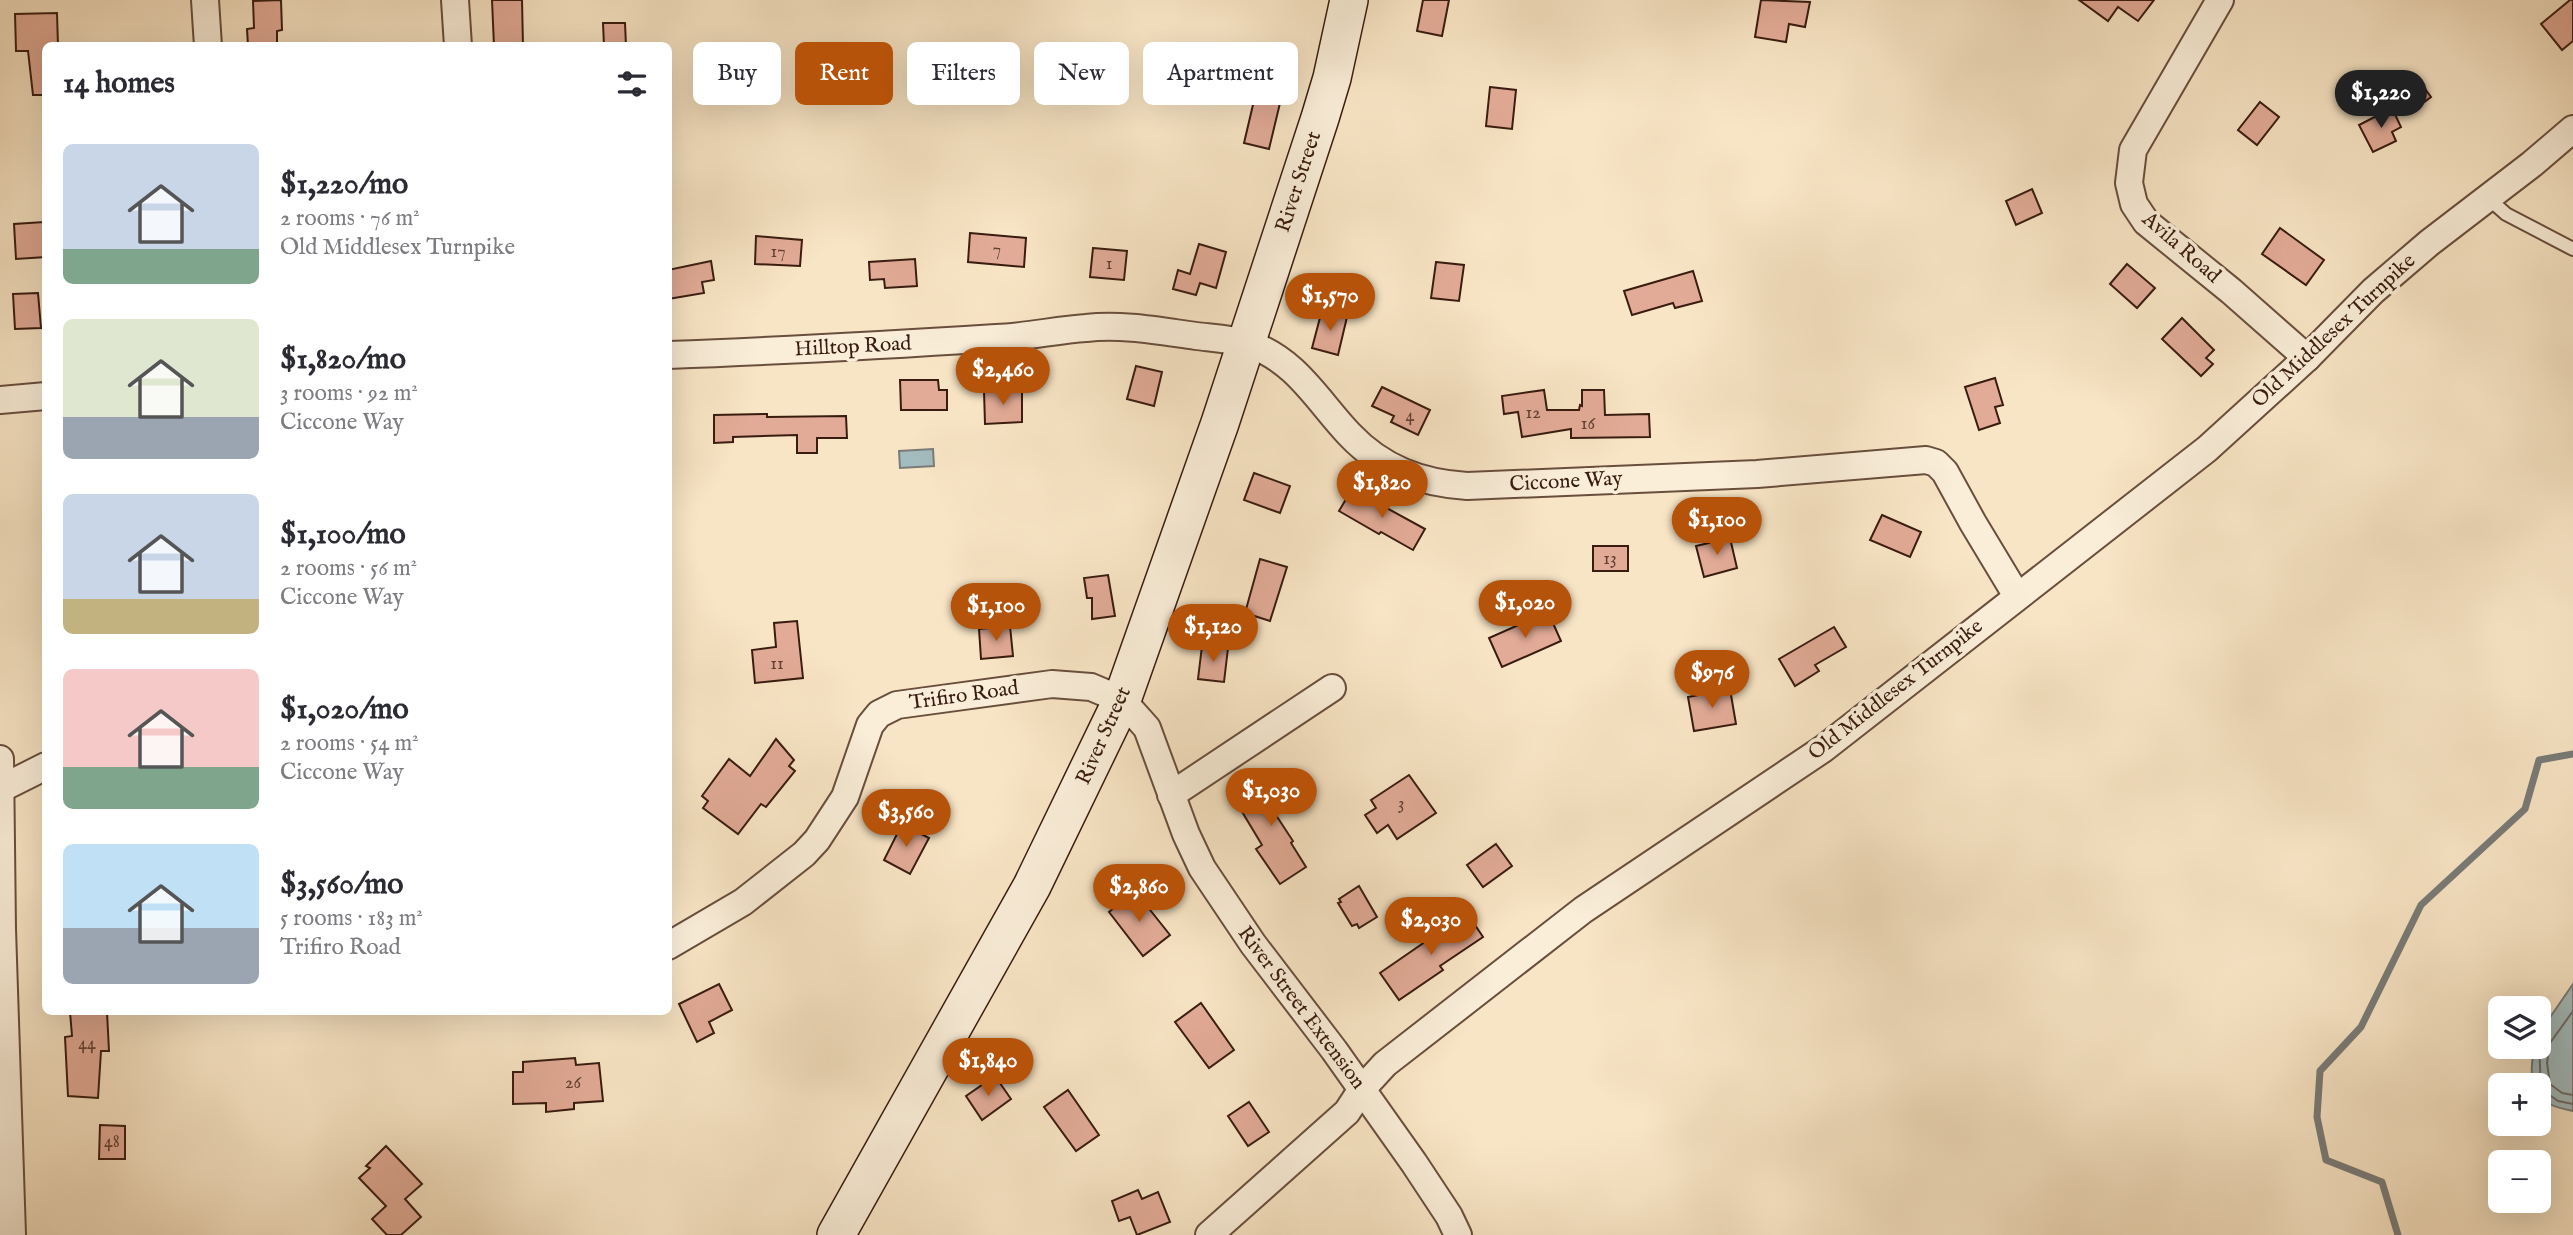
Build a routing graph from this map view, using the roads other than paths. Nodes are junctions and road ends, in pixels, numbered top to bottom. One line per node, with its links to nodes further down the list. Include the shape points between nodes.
1 (205, 0): 5 (street)
2 (455, 0): 6 (street)
3 (1349, 0): 10 (main road, River Street, via 1324,105)
4 (2220, 0): 12 (street, Avila Road, via 2133,150 2128,171 2131,193 2154,230)
5 (208, 42)
6 (458, 42)
7 (2573, 129): 8 (street, Old Middlesex Turnpike)
8 (2487, 197): 9 (lane, via 2506,214); 12 (street, Old Middlesex Turnpike, via 2373,291)
9 (2573, 249)
10 (1246, 343): 11 (street, Hilltop Road, via 1137,327 1086,327 1021,337); 15 (street, Ciccone Way, via 1296,371 1351,436 1386,465 1435,483 1536,484 1806,471 1914,460 1936,463); 17 (main road, River Street)
11 (672, 355)
12 (2307, 358): 15 (street, Old Middlesex Turnpike, via 2207,449)
13 (42, 396): 14 (street)
14 (0, 400)
15 (2017, 596): 24 (street, Old Middlesex Turnpike, via 1823,749 1583,910 1385,1064)
16 (1332, 688): 21 (street)
17 (1122, 700): 21 (street, River Street Extension, via 1147,728); 23 (street, Trifiro Road, via 1091,687 1052,684 888,709 870,725 845,797 817,840 743,902); 26 (main road, River Street, via 1032,886)
18 (0, 759): 20 (street)
19 (42, 768): 20 (street)
20 (2, 788): 22 (street)
21 (1171, 796): 24 (street, River Street Extension, via 1202,868 1225,905)
22 (1, 929): 25 (street)
23 (672, 944)
24 (1362, 1089): 27 (street, Old Middlesex Turnpike, via 1347,1112); 28 (street, River Street Extension)
25 (12, 1235)
26 (836, 1235)
27 (1209, 1235)
28 (1458, 1235)

